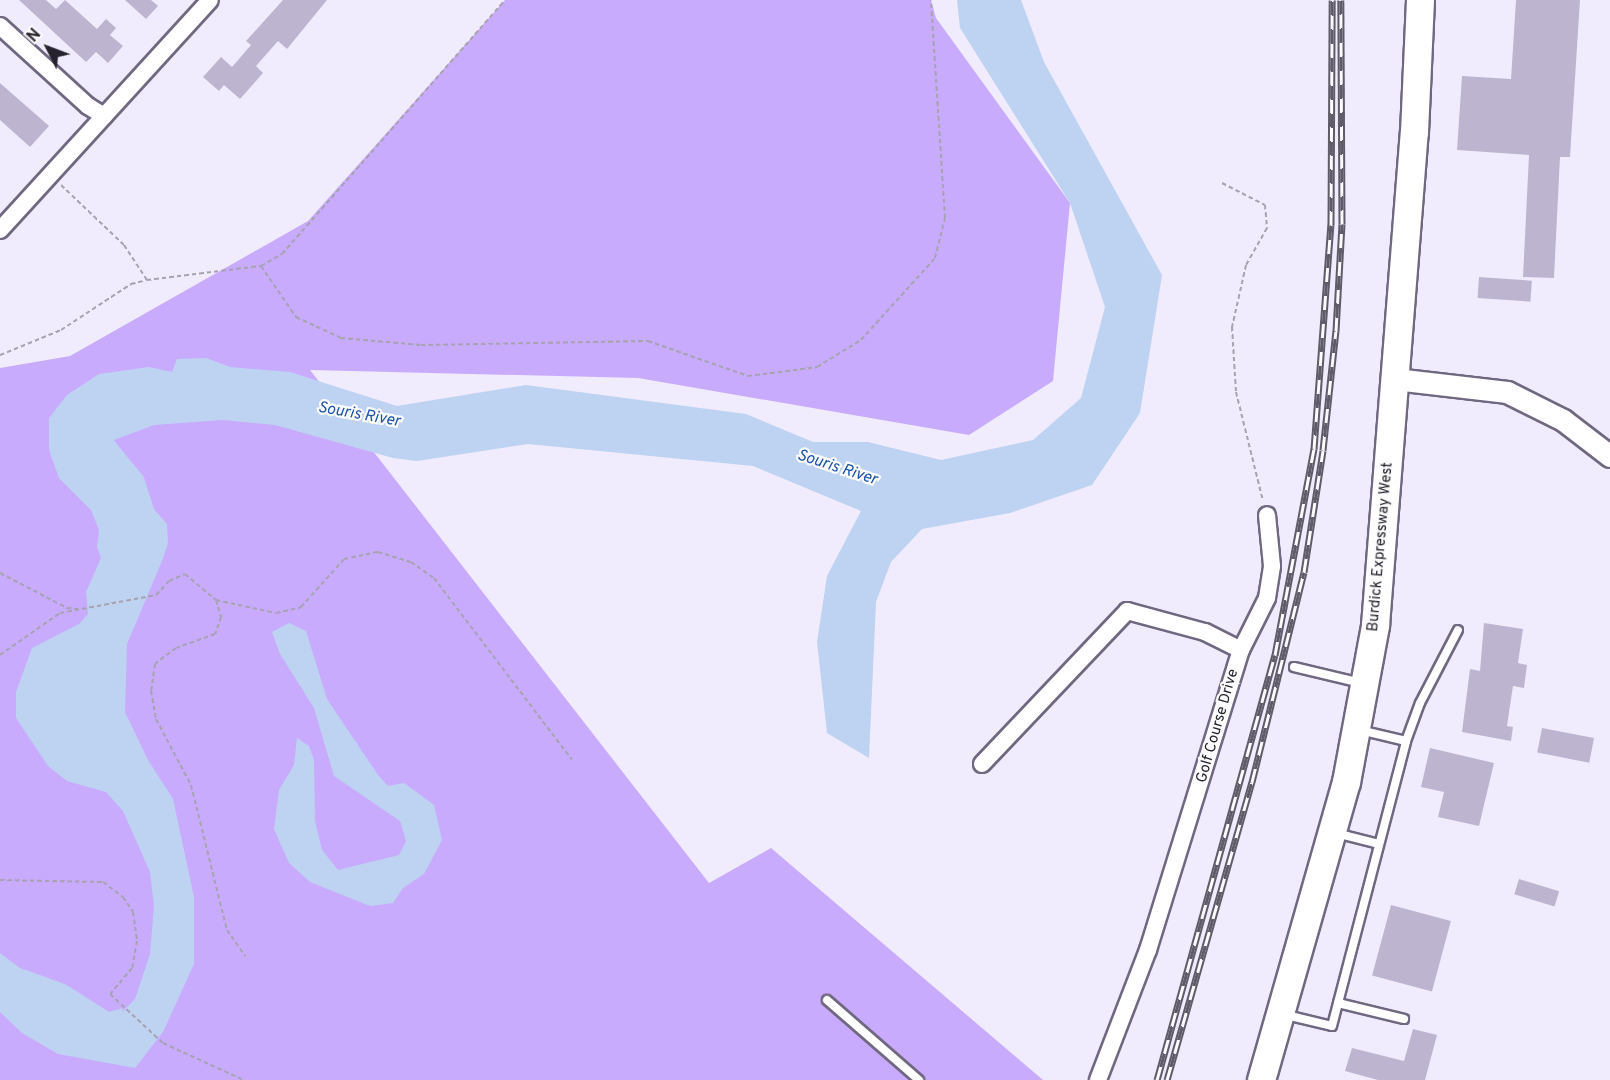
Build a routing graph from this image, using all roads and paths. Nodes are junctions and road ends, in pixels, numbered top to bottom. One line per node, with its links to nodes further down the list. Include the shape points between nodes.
1 (210, 0): 6 (street)
2 (505, 0): 10 (path, via 282,254)
3 (931, 0): 10 (path, via 945,218 935,258 861,340 817,367 748,376 648,341 421,345 340,338 296,317)
4 (1420, 0): 13 (main road, Burdick Expressway West)
5 (0, 26): 6 (street)
6 (104, 116): 7 (street)
7 (50, 175): 9 (street); 11 (path, via 124,244)
8 (1222, 183): 15 (path, via 1265,205 1267,228 1246,265 1232,327 1236,392)
9 (0, 230)
10 (261, 266): 11 (path)
11 (147, 280): 12 (path, via 131,284 61,330)
12 (0, 355)
13 (1395, 379): 14 (street, via 1507,392 1563,420); 23 (main road, Burdick Expressway West, via 1380,575)
14 (1610, 456)
15 (1267, 515): 20 (street, via 1270,585)
16 (0, 573): 18 (path, via 67,609)
17 (216, 600): 18 (path, via 185,574 169,581 156,595); 26 (path, via 248,608 302,608 344,559 378,552 411,562 434,578); 31 (path, via 221,617 215,634 176,648 155,664 151,691 156,719 191,785 228,930)
18 (84, 609): 21 (path, via 60,613 45,621)
19 (1458, 630): 25 (lane, via 1420,703)
20 (1241, 650): 27 (street, Golf Course Drive, via 1205,632 1127,611); 38 (street, Golf Course Drive, via 1148,950)
21 (0, 655)
22 (1294, 667): 23 (lane)
23 (1366, 684): 24 (main road, Burdick Expressway West)
24 (1357, 729): 25 (lane); 28 (main road, Burdick Expressway West)
25 (1406, 741): 29 (lane)
26 (572, 760)
27 (982, 764)
28 (1332, 833): 29 (lane); 34 (main road, Burdick Expressway West)
29 (1379, 844): 33 (lane)
30 (0, 880): 36 (path, via 104,882 123,897 133,912 137,941 132,968 110,994 163,1042)
31 (245, 957)
32 (827, 1000): 37 (lane)
33 (1338, 1003): 34 (lane, via 1332,1026); 35 (lane)
34 (1280, 1013): 39 (main road, Burdick Expressway West)
35 (1404, 1019)
36 (244, 1080)
37 (919, 1080)
38 (1098, 1080)
39 (1262, 1080)

